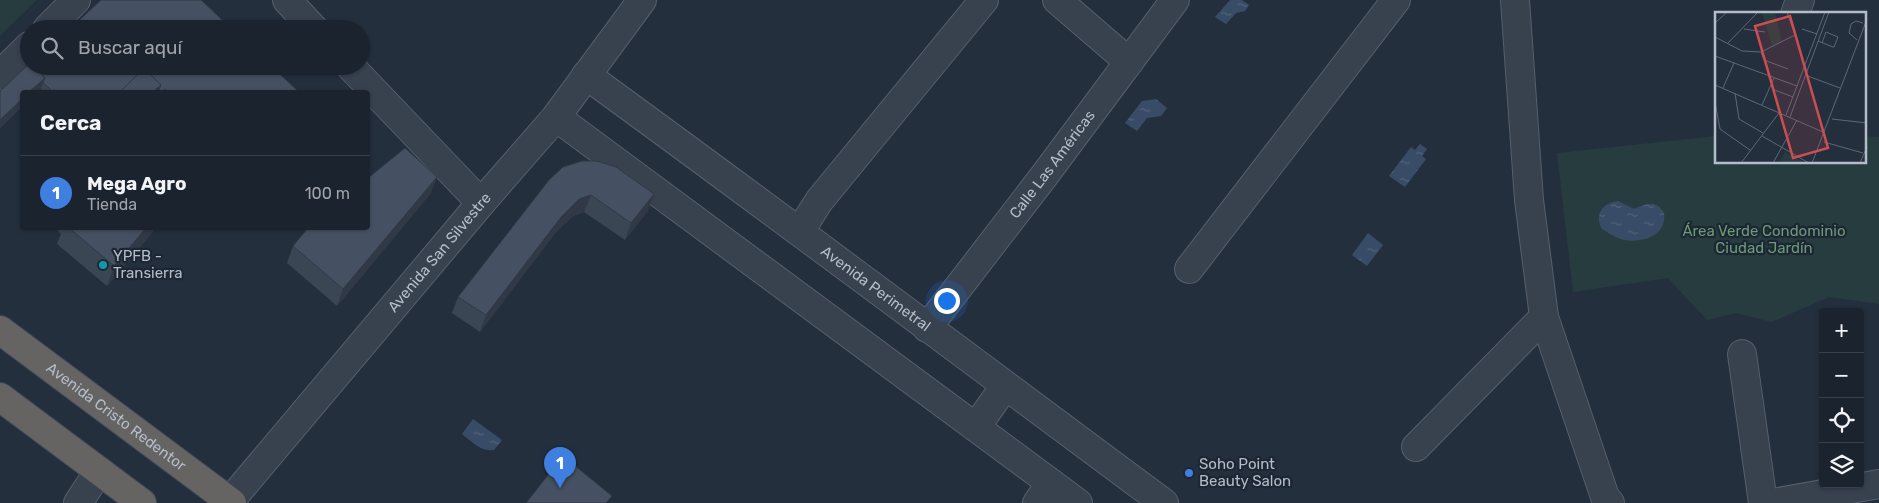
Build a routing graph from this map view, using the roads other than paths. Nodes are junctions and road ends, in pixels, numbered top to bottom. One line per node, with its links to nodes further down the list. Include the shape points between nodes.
1 (76, 0): 11 (street)
2 (286, 0): 12 (street)
3 (642, 0): 17 (street, Avenida San Silvestre)
4 (984, 0): 20 (street, via 819,201)
5 (1057, 0): 14 (street)
6 (1176, 0): 14 (street, Calle Las Américas)
7 (1396, 0): 21 (street)
8 (1515, 0): 22 (street, via 1530,200)
9 (1800, 0): 10 (street)
10 (1796, 12)
11 (55, 20)
12 (305, 20)
13 (20, 55): 15 (street)
14 (1129, 62): 23 (street, Calle Las Américas)
15 (0, 75)
16 (359, 75): 19 (street)
17 (586, 75): 18 (street, Avenida San Silvestre); 20 (street, Avenida Perimetral)
18 (556, 117): 19 (street, Avenida San Silvestre); 28 (street)
19 (481, 203): 33 (street, Avenida San Silvestre)
20 (800, 231): 23 (street, Avenida Perimetral)
21 (1189, 269)
22 (1544, 317): 29 (street); 38 (street, via 1605,497)
23 (927, 328): 26 (street, Avenida Perimetral)
24 (0, 330): 33 (highway, Avenida Cristo Redentor)
25 (1742, 354): 39 (street)
26 (1005, 386): 28 (street); 37 (street, Avenida Perimetral)
27 (0, 397): 30 (highway)
28 (976, 427): 32 (street)
29 (1416, 448)
30 (98, 471): 34 (street); 35 (highway)
31 (1879, 484): 40 (street)
32 (1044, 493): 36 (street)
33 (231, 502)
34 (78, 503)
35 (142, 503)
36 (1078, 503)
37 (1164, 503)
38 (1610, 503)
39 (1763, 503)
40 (1773, 503)

